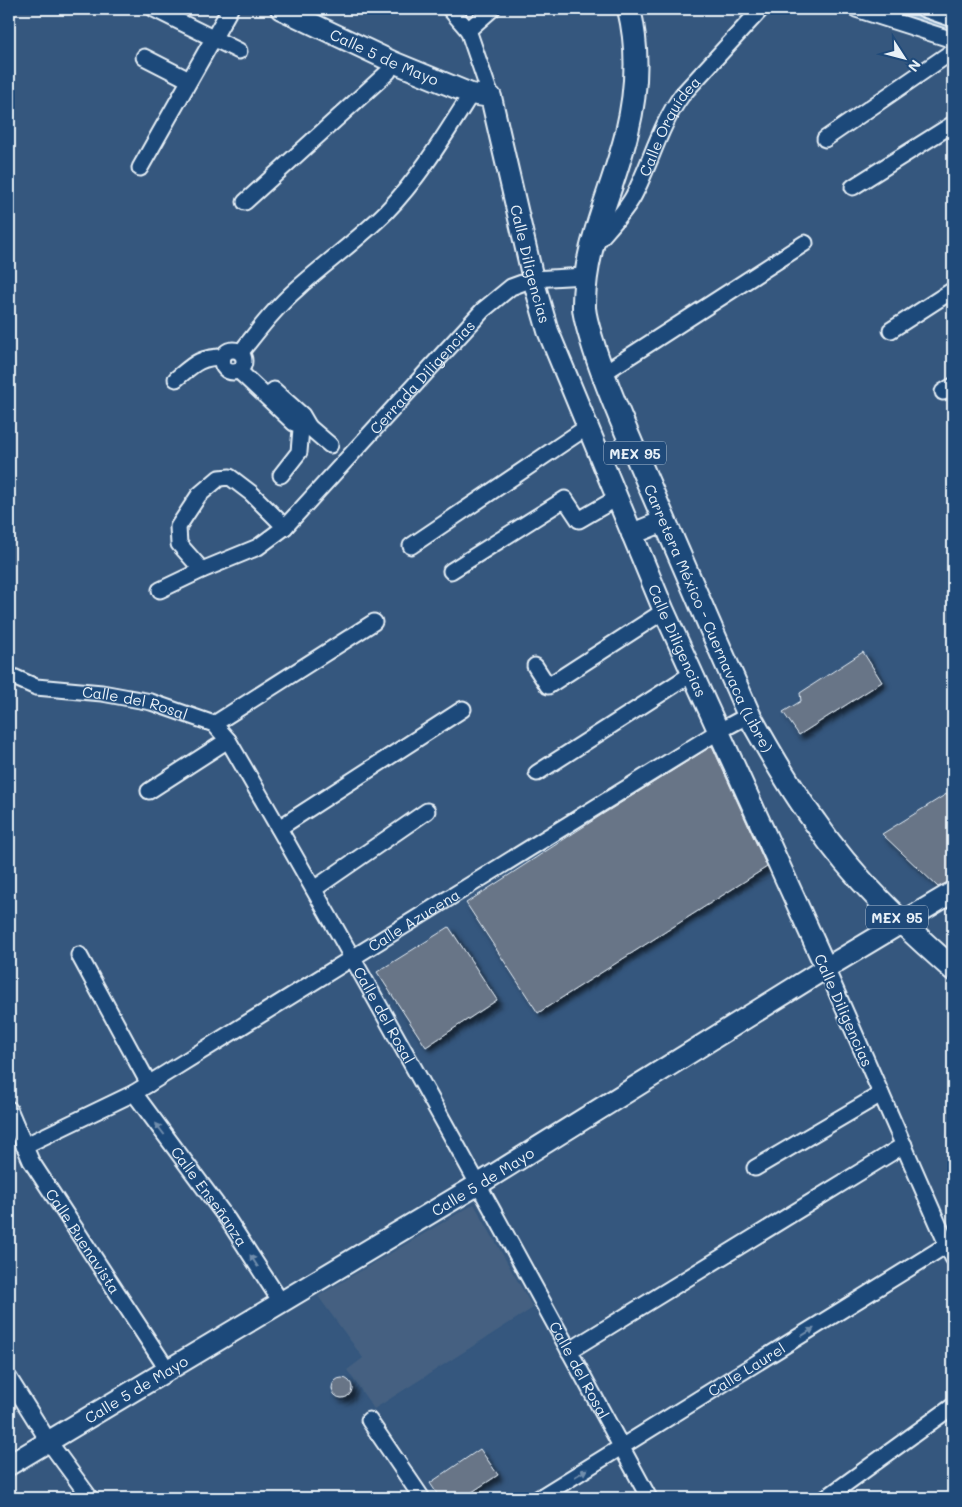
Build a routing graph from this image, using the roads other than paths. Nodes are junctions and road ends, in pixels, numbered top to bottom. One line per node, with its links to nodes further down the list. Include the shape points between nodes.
1 (154, 9): 12 (street)
2 (230, 9): 12 (street)
3 (282, 9): 17 (street, Calle 5 de Mayo)
4 (450, 9): 11 (street, Calle Diligencias)
5 (492, 9): 11 (street)
6 (629, 9): 26 (main road, Carretera México - Cuernavaca (Libre) / MEX 95, via 636,87 627,134)
7 (761, 9): 26 (street, Calle Orquídea, via 674,106 634,195)
8 (856, 9): 13 (street)
9 (924, 9): 10 (street)
10 (953, 19)
11 (468, 30): 19 (street, Calle Diligencias)
12 (214, 37): 14 (street); 18 (street)
13 (953, 40)
14 (239, 51)
15 (953, 51): 21 (street)
16 (144, 57): 18 (street)
17 (393, 62): 19 (street, Calle 5 de Mayo); 24 (street, via 388,72)
18 (189, 80): 22 (street)
19 (481, 96): 28 (street, Calle Diligencias); 31 (street, via 388,210 275,310)
20 (953, 124): 23 (street)
21 (825, 139)
22 (140, 168)
23 (853, 187)
24 (245, 202)
25 (805, 243): 32 (street)
26 (589, 252): 27 (main road, Carretera México - Cuernavaca (Libre) / MEX 95)
27 (585, 276): 28 (street, Cerrada Diligencias); 32 (main road, Carretera México - Cuernavaca (Libre) / MEX 95, via 584,310)
28 (533, 278): 35 (street, Calle Diligencias, via 548,331); 40 (street, Cerrada Diligencias, via 510,287 482,310)
29 (953, 290): 30 (street)
30 (890, 330)
31 (241, 362): 33 (street, via 235,372 226,370 223,357 210,357); 34 (street)
32 (602, 374): 39 (main road, Carretera México - Cuernavaca (Libre) / MEX 95)
33 (176, 379)
34 (304, 422): 36 (street); 37 (street, via 299,452)
35 (587, 426): 38 (street, Calle Diligencias); 42 (street)
36 (330, 444)
37 (281, 475)
38 (617, 498): 41 (street, Calle Diligencias); 44 (street, via 579,520 565,499)
39 (664, 521): 41 (street); 52 (main road, Carretera México - Cuernavaca (Libre) / MEX 95)
40 (285, 527): 43 (street, Cerrada Diligencias, via 258,547); 43 (street, via 230,476 219,478 199,495 178,527 178,544)
41 (632, 534): 46 (street, Calle Diligencias)
42 (411, 546)
43 (202, 570): 45 (street, Cerrada Diligencias)
44 (451, 571)
45 (160, 590)
46 (664, 611): 48 (street, via 548,686); 49 (street, Calle Diligencias)
47 (374, 622): 53 (street)
48 (535, 666)
49 (693, 673): 54 (street, Calle Diligencias); 56 (street)
50 (9, 675): 53 (street, Calle del Rosal, via 36,687 102,693 151,702)
51 (462, 709): 59 (street)
52 (749, 714): 54 (street, Calle Azucena); 62 (main road, Carretera México - Cuernavaca (Libre) / MEX 95, via 815,822 867,887)
53 (214, 724): 55 (street, Calle del Rosal)
54 (719, 731): 64 (street, Calle Azucena); 65 (street, Calle Diligencias)
55 (228, 740): 57 (street); 59 (street, Calle del Rosal)
56 (537, 773)
57 (148, 791)
58 (427, 811): 60 (street)
59 (279, 828): 60 (street, Calle del Rosal)
60 (314, 889): 64 (street, Calle del Rosal)
61 (953, 892): 62 (street, Calle 5 de Mayo)
62 (903, 923): 65 (street, Calle 5 de Mayo); 66 (main road, Carretera México - Cuernavaca (Libre) / MEX 95)
63 (79, 956): 67 (street)
64 (353, 958): 67 (street, Calle Azucena); 74 (street, Calle del Rosal)
65 (826, 968): 69 (street, Calle Diligencias); 74 (street, Calle 5 de Mayo)
66 (953, 969)
67 (149, 1084): 68 (street, Calle Azucena)
68 (134, 1094): 72 (street, Calle Azucena); 76 (street, Calle Enseñanza, one-way to 68, via 228,1220)
69 (881, 1094): 71 (street, Calle Diligencias); 73 (street)
70 (9, 1109): 72 (street, Calle Buenavista)
71 (904, 1145): 75 (street, Calle Diligencias); 77 (street)
72 (24, 1146): 78 (street, Calle Buenavista)
73 (755, 1168)
74 (479, 1184): 76 (street, Calle 5 de Mayo); 77 (street, Calle del Rosal)
75 (951, 1248): 83 (street, Calle Laurel, one-way to 75)
76 (281, 1302): 78 (street, Calle 5 de Mayo)
77 (569, 1351): 83 (street, Calle del Rosal)
78 (167, 1369): 82 (street, Calle 5 de Mayo)
79 (9, 1378): 82 (street)
80 (953, 1406): 89 (street)
81 (369, 1420): 86 (street)
82 (49, 1442): 84 (street, Calle 5 de Mayo); 85 (street)
83 (622, 1448): 87 (street, Calle Laurel, one-way to 83); 88 (street, Calle del Rosal)
84 (9, 1465)
85 (90, 1498)
86 (422, 1498)
87 (539, 1498)
88 (650, 1498)
89 (826, 1498)

